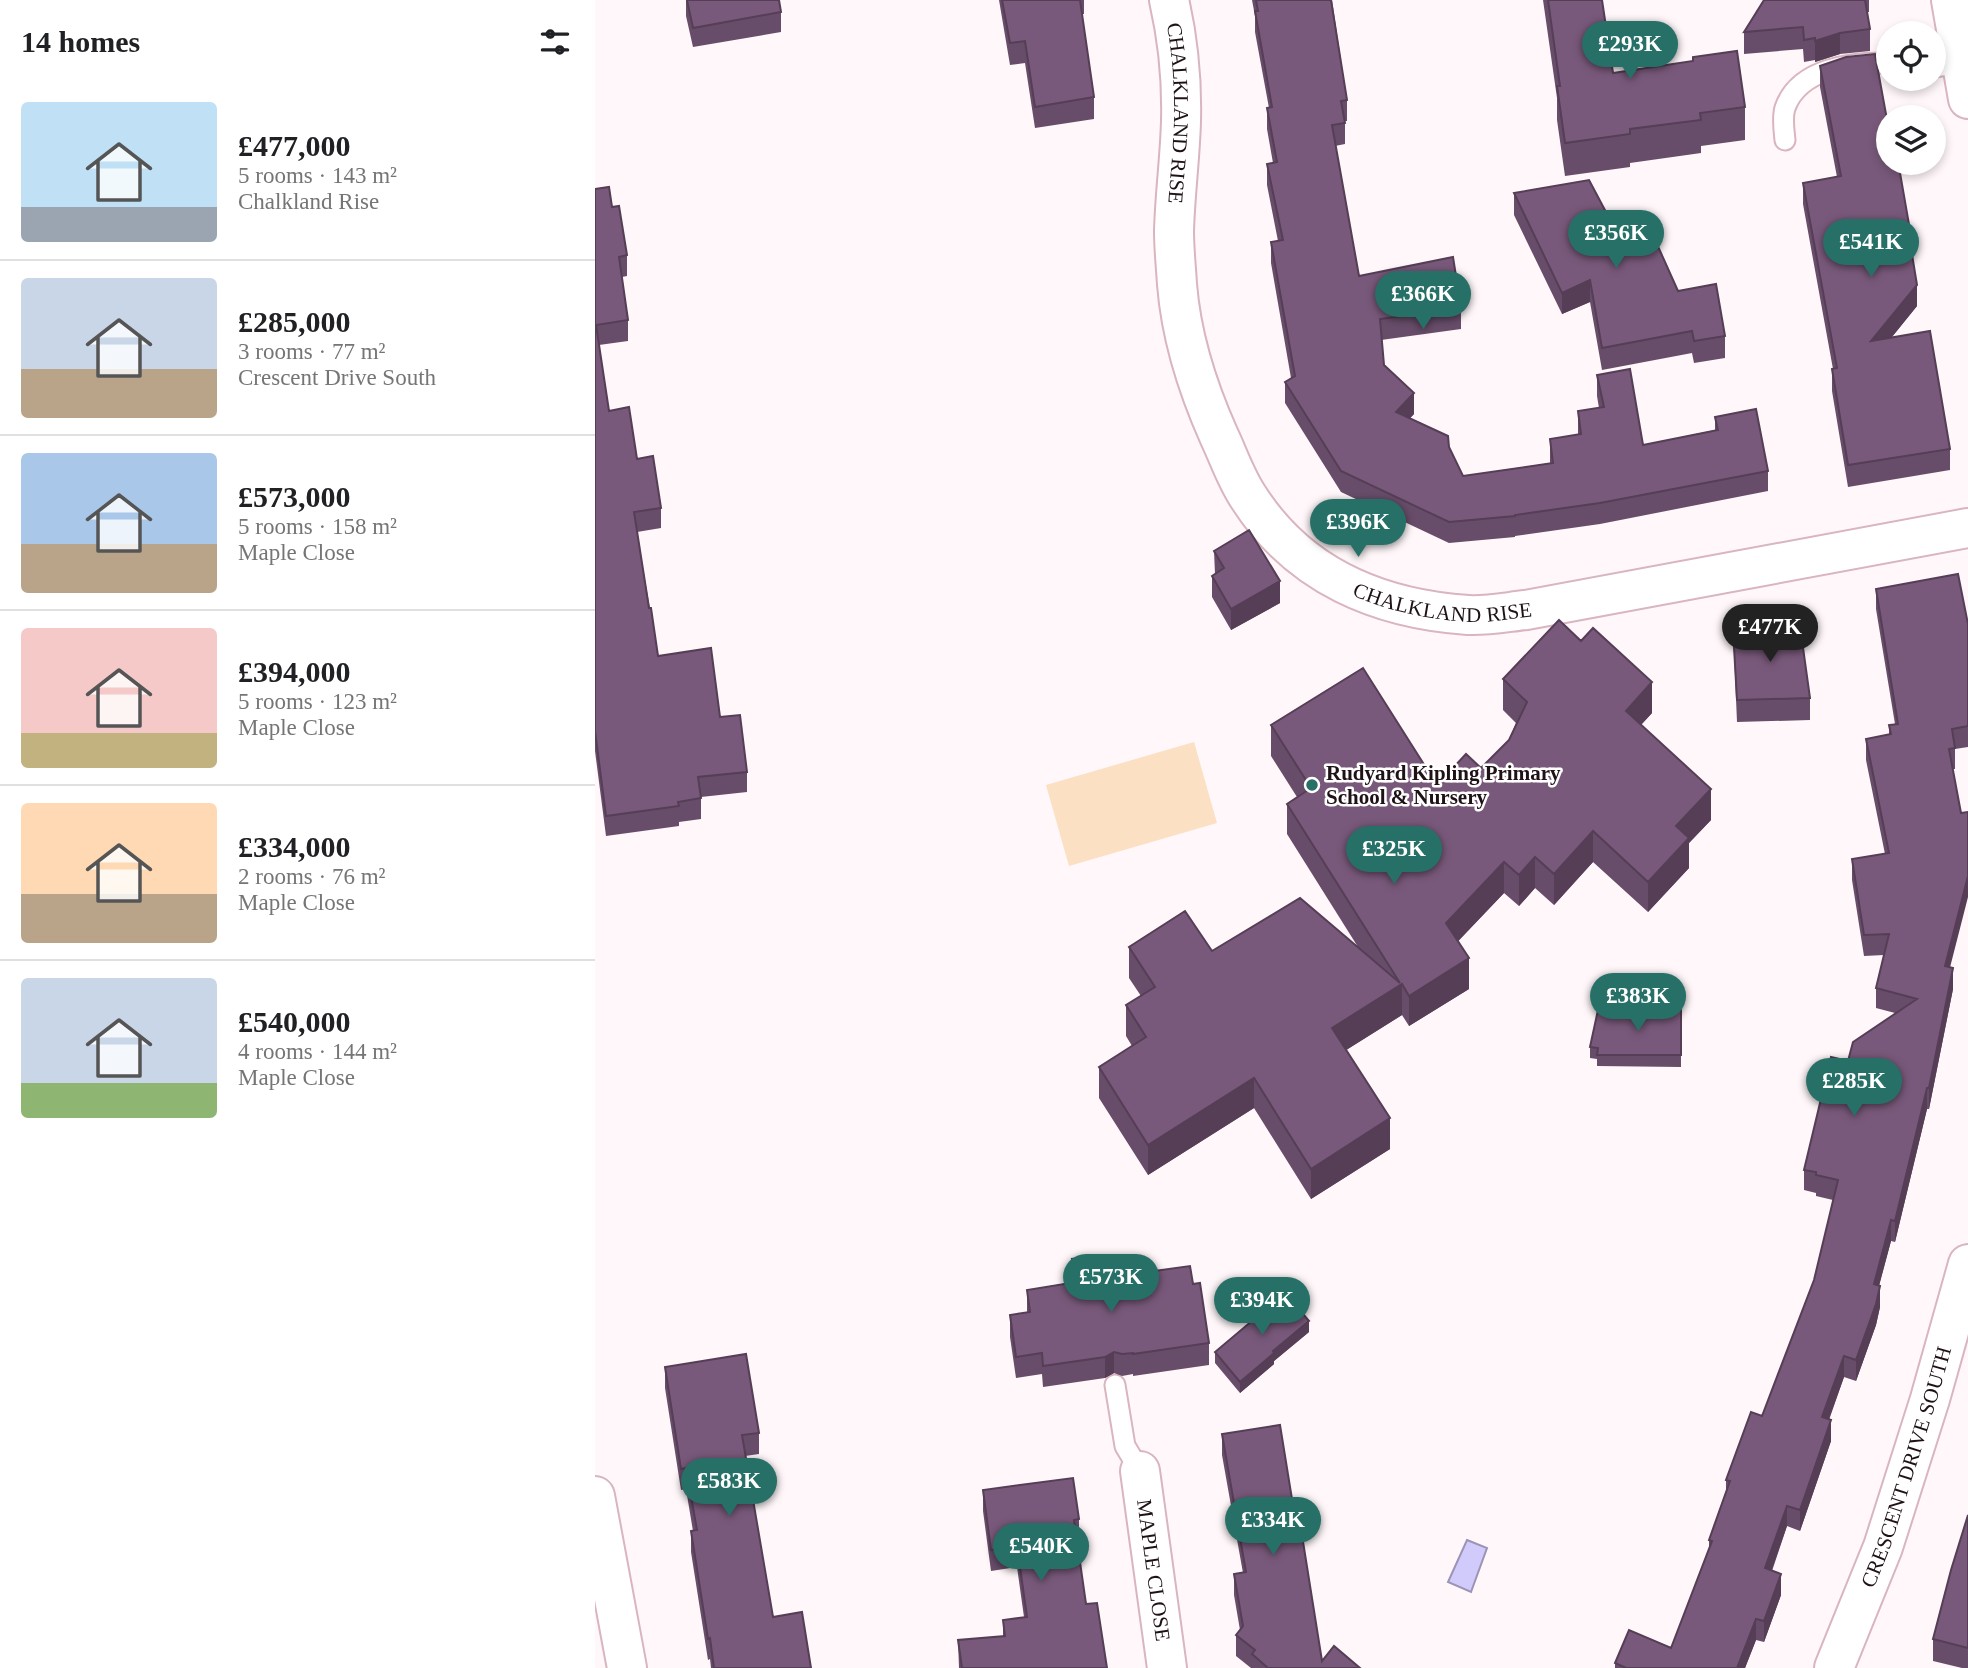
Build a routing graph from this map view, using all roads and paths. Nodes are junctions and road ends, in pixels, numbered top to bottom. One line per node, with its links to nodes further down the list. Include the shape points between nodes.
1 (1169, 0): 6 (street, CHALKLAND RISE, via 1180,72 1174,232 1186,340 1208,411 1250,500 1285,542 1328,575 1362,593 1414,609 1490,614)
2 (1951, 0): 4 (street)
3 (1876, 64): 5 (lane, via 1823,71 1805,81 1784,110)
4 (1954, 76)
5 (1785, 140)
6 (1968, 528)
7 (1968, 1264): 13 (street, CRESCENT DRIVE SOUTH, via 1882,1547)
8 (1115, 1385): 9 (lane, via 1125,1446)
9 (1140, 1471): 12 (street, MAPLE CLOSE)
10 (595, 1496): 11 (street)
11 (627, 1668)
12 (1167, 1668)
13 (1834, 1668)

